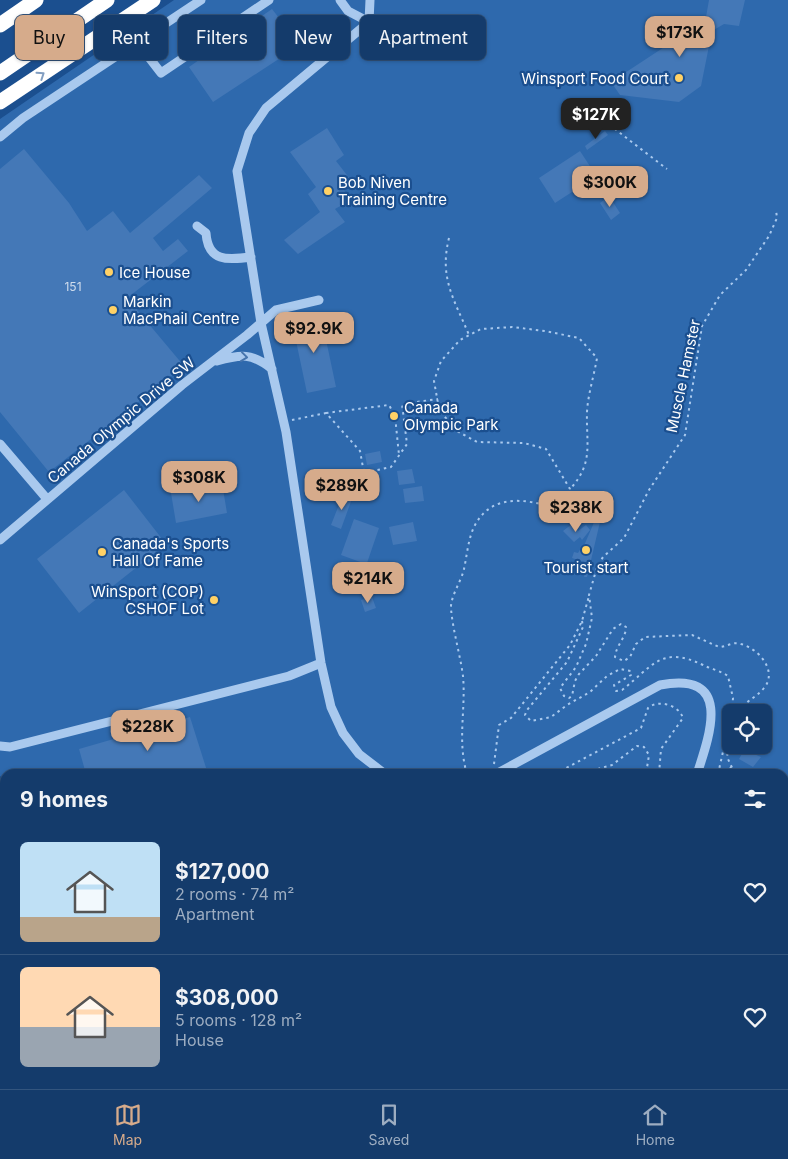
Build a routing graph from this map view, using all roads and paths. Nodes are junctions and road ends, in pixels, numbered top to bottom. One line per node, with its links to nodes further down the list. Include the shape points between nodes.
1 (36, 0): 11 (highway)
2 (107, 0): 15 (highway)
3 (153, 0): 16 (highway, one-way to 3)
4 (202, 0): 10 (street)
5 (269, 0): 14 (street, via 161,73)
6 (340, 0): 9 (street, via 348,11)
7 (370, 0): 8 (street)
8 (369, 15)
9 (360, 17)
10 (168, 22)
11 (0, 25)
12 (360, 30): 23 (street, via 266,108 249,133 237,171)
13 (110, 60): 18 (street)
14 (151, 60)
15 (0, 73)
16 (0, 102)
17 (594, 113): 19 (path)
18 (0, 137)
19 (667, 169)
20 (776, 210): 39 (path, Muscle Hamster, via 773,230 746,270 720,295 702,326 685,434 648,490 624,538 597,567)
21 (197, 226): 23 (street, via 206,233 212,253 225,260)
22 (449, 238): 26 (path, via 445,257 446,280)
23 (251, 257): 25 (street)
24 (319, 300): 25 (street, Canada Olympic Drive SW, via 276,310)
25 (260, 323): 27 (street, Canada Olympic Drive SW); 28 (street)
26 (469, 335): 29 (path, via 441,361 434,381); 36 (path, via 481,329 512,327 545,331 579,338 597,358 588,411 587,462 581,478)
27 (214, 362): 28 (street, one-way to 28, via 241,354 261,360); 37 (street, Canada Olympic Drive SW, via 182,385)
28 (272, 369): 31 (street)
29 (438, 399): 33 (path, via 402,404 407,444); 36 (path, via 439,409 455,430 477,442 524,443 546,449)
30 (326, 413): 31 (path); 33 (path, via 389,405 395,416); 34 (path, via 360,451)
31 (284, 422): 41 (street)
32 (0, 444): 37 (street)
33 (399, 455): 34 (path, via 391,467)
34 (364, 473): 35 (path)
35 (314, 484)
36 (570, 489): 49 (path, via 570,512 519,499 504,502 487,512 475,525 463,576 451,606 463,678 461,737)
37 (47, 499): 38 (street, Canada Olympic Drive SW)
38 (2, 534)
39 (589, 595): 40 (path); 43 (path, Muscle Hamster, via 590,629 576,667 560,688 564,696 572,696 579,674 596,656 613,629 622,624 626,633 615,657 624,661 645,637 692,635 715,646 734,643 753,649 766,664 768,680 763,689)
40 (582, 621): 42 (path, via 583,627 567,662 527,710 526,715 531,721 551,717 620,669 630,671 631,675 614,685 616,691 622,690 660,660 676,656 686,657 728,676); 50 (path, via 570,645 541,682 511,718 499,725)
41 (321, 663): 44 (street, via 288,676 10,747); 48 (street, via 331,707 343,732 359,754)
42 (733, 704)
43 (745, 704)
44 (0, 746)
45 (723, 754): 57 (path)
46 (728, 754): 47 (path)
47 (731, 767)
48 (378, 769)
49 (466, 769)
50 (495, 769)
51 (499, 769): 56 (street, via 660,685 681,682 697,686 705,693 712,708 711,732)
52 (564, 769): 55 (path, via 641,728 648,708 658,704 675,707 683,718 661,748)
53 (597, 769): 54 (path, via 612,765 637,746 644,747 649,755)
54 (647, 769)
55 (659, 769)
56 (699, 769)
57 (719, 769)

